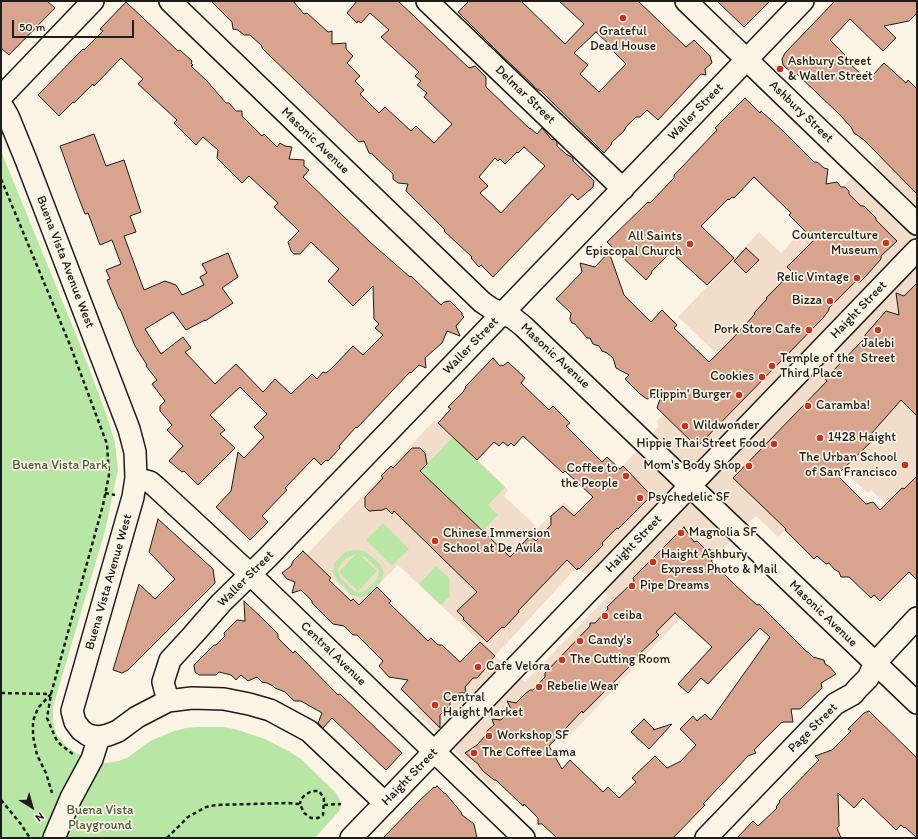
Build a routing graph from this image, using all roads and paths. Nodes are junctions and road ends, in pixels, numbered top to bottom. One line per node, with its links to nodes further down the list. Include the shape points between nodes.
1 (93, 1): 7 (street)
2 (170, 1): 13 (street, Masonic Avenue, via 482,302)
3 (427, 1): 10 (street, Delmar Street)
4 (686, 1): 6 (street, Ashbury Street)
5 (803, 1): 6 (street, Waller Street)
6 (747, 60): 10 (street, Waller Street); 11 (street, Ashbury Street)
7 (1, 97)
8 (1, 104): 14 (street, Buena Vista Avenue West, via 26,160 129,429 135,452)
9 (1, 179): 16 (path, via 70,346 107,444 109,475)
10 (623, 189): 13 (street, Waller Street)
11 (917, 224)
12 (917, 250): 15 (street, Haight Street)
13 (502, 314): 15 (street, Masonic Avenue, via 524,326); 18 (street, Waller Street)
14 (136, 478): 18 (street, Central Avenue, via 150,482 156,487); 25 (street, Buena Vista Avenue West, via 72,711 81,730 88,735)
15 (690, 486): 20 (street, Masonic Avenue); 26 (street, Haight Street)
16 (105, 493): 17 (path); 22 (path)
17 (116, 495)
18 (251, 575): 23 (street, Waller Street, via 170,660 163,682); 26 (street, Central Avenue)
19 (917, 618): 20 (street, Page Street)
20 (874, 663): 24 (street, Masonic Avenue); 39 (street, Page Street, via 868,678 853,694 835,704)
21 (1, 692): 22 (path)
22 (51, 694): 27 (path, via 47,718 56,739 79,757); 28 (path, via 38,708 33,721 33,736)
23 (168, 702): 25 (street, via 137,717 118,731); 30 (street, via 192,698 224,699 270,710 309,731)
24 (917, 704)
25 (99, 737): 27 (street)
26 (434, 752): 30 (street, Haight Street); 38 (street, Central Avenue)
27 (92, 759): 35 (street, via 71,798)
28 (53, 799)
29 (1, 800): 34 (path)
30 (385, 803): 37 (street, Haight Street)
31 (300, 804): 33 (path, via 305,795 315,791 321,793); 33 (path, via 304,813 315,819 323,815); 36 (path, via 235,804 206,807 188,818)
32 (341, 804): 33 (path)
33 (324, 805)
34 (30, 838)
35 (54, 838)
36 (167, 838)
37 (352, 838)
38 (524, 838)
39 (706, 838)

